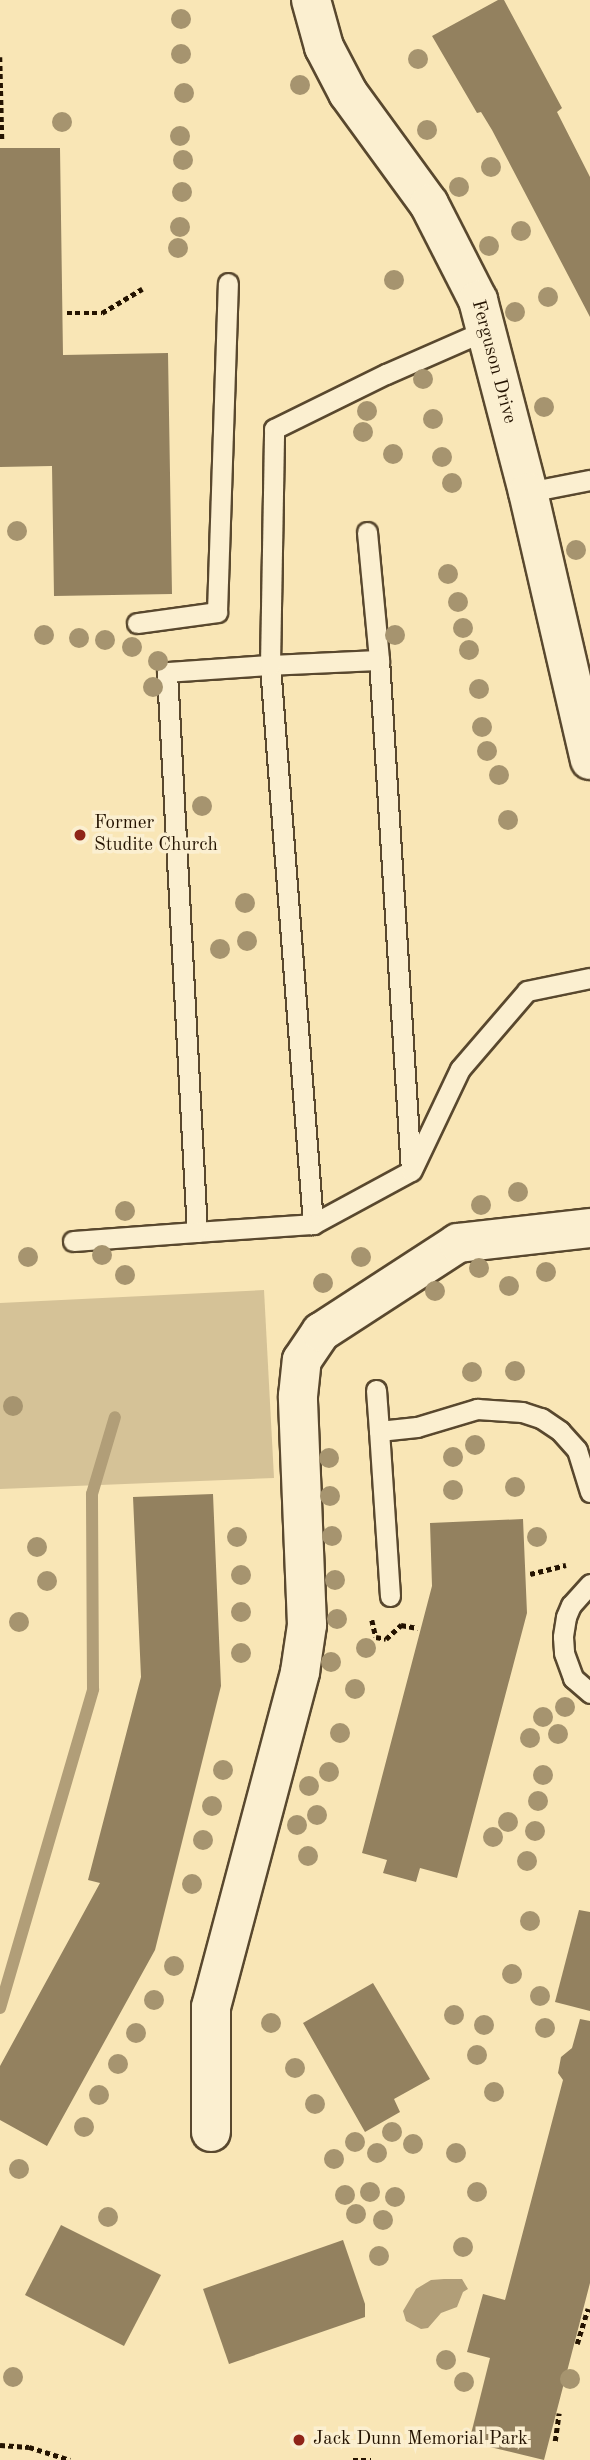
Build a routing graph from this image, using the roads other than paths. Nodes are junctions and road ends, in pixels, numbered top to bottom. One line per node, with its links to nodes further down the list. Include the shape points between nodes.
1 (311, 0): 3 (street, Ferguson Drive, via 324,47 342,81 429,204 473,289)
2 (228, 283): 7 (lane, via 217,612)
3 (486, 330): 5 (street, Ferguson Drive); 9 (lane, via 274,429)
4 (590, 480): 5 (lane)
5 (528, 492): 10 (street, Ferguson Drive)
6 (367, 532): 8 (lane)
7 (137, 623)
8 (379, 660): 9 (lane); 12 (lane)
9 (270, 665): 13 (lane); 15 (lane, via 167,672)
10 (590, 760)
11 (590, 978): 12 (lane, via 527,991 460,1069)
12 (411, 1171): 13 (lane)
13 (313, 1224): 15 (lane)
14 (590, 1228): 23 (street, via 458,1243 321,1332 302,1360 298,1396 308,1615 304,1657 211,2007)
15 (197, 1232): 16 (lane)
16 (74, 1241)
17 (376, 1390): 18 (lane)
18 (379, 1431): 19 (lane, via 417,1427 477,1409 522,1412 560,1431 577,1450); 21 (lane)
19 (590, 1492)
20 (590, 1584): 22 (lane, via 566,1616 563,1646 573,1678)
21 (390, 1596)
22 (590, 1693)
23 (211, 2133)

